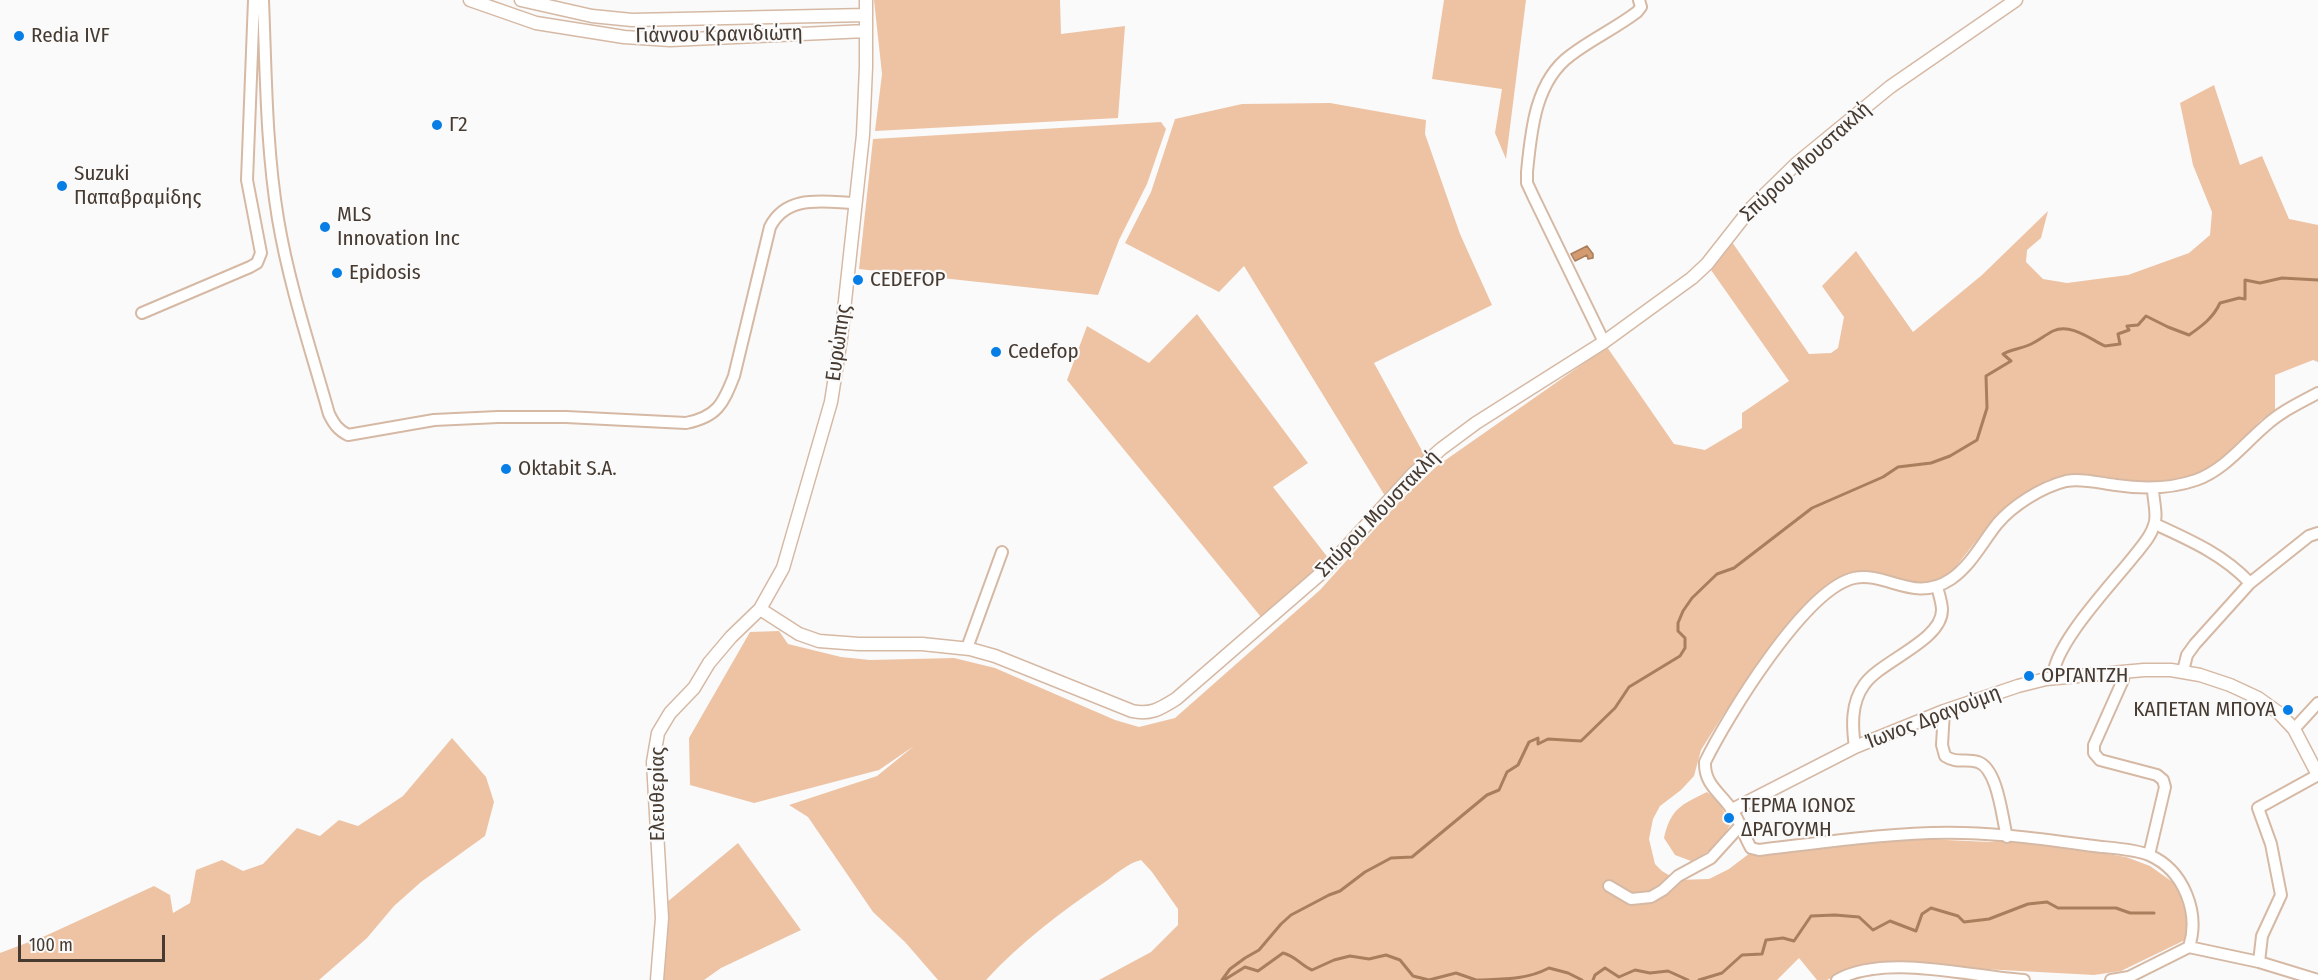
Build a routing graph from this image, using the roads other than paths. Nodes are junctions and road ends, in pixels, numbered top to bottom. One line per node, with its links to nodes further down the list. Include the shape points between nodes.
1 (254, 0): 11 (street, via 247,180 261,253 250,267)
2 (263, 0): 10 (street, via 267,122 284,252 329,414 334,424 348,435 434,420 498,417 686,423 700,420 717,410 726,398 775,217 797,202)
3 (470, 0): 9 (street, Γιάννου Κρανιδιώτη, via 536,23 624,37 670,40)
4 (521, 0): 8 (street, Γιάννου Κρανιδιώτη, via 592,16 632,20)
5 (866, 0): 8 (street, Ευρώπης)
6 (1639, 0): 12 (street, via 1636,13 1572,54 1552,74 1541,92 1528,163 1529,187)
7 (2016, 0): 12 (street, Σπύρου Μουστακλή, via 1890,87 1850,120 1758,201 1692,278)
8 (866, 15): 9 (street, Ευρώπης)
9 (866, 31): 10 (street, Ευρώπης, via 863,135)
10 (854, 203): 20 (street, Ευρώπης, via 831,402 783,568)
11 (142, 313)
12 (1604, 342): 21 (street, Σπύρου Μουστακλή, via 1441,449 1326,569 1176,699 1155,712 1132,711)
13 (2318, 393): 14 (street, via 2266,425 2218,468 2198,479)
14 (2153, 489): 15 (street); 19 (street, via 2067,481 2037,493 1999,522 1967,567)
15 (2155, 524): 18 (street, via 2199,544 2238,570); 24 (street, via 2063,649)
16 (2318, 533): 18 (street, via 2308,536)
17 (1002, 552): 21 (street)
18 (2250, 583): 22 (street, via 2190,650)
19 (1937, 588): 28 (street, via 1942,611 1936,628 1864,683 1852,723); 30 (street, via 1898,586 1856,577 1817,601 1750,686 1705,762 1710,784)
20 (760, 609): 21 (street, Σπύρου Μουστακλή, via 799,634 819,641); 40 (street, Ελευθερίας, via 709,663 658,734 653,762 662,918)
21 (967, 648)
22 (2183, 671): 23 (street, Ίωνος Δραγούμη); 27 (street, Ίωνος Δραγούμη, via 2245,691)
23 (2124, 672): 24 (street, Ίωνος Δραγούμη); 33 (street, via 2094,753 2100,760 2163,780 2166,787)
24 (2053, 678): 26 (street, Ίωνος Δραγούμη)
25 (2318, 703): 27 (street)
26 (1944, 711): 28 (street, Ίωνος Δραγούμη); 32 (street, via 1945,756 1985,766 1993,777)
27 (2294, 729): 29 (street, Ίωνος Δραγούμη)
28 (1855, 747): 30 (street, Ίωνος Δραγούμη)
29 (2318, 775): 36 (street, via 2258,808 2271,844 2281,895 2262,936)
30 (1732, 810): 31 (street)
31 (1740, 826): 32 (street, via 1751,848 1759,850 1934,833); 34 (street, via 1711,858 1651,897 1631,899)
32 (2007, 837): 33 (street, via 2045,838)
33 (2149, 855): 35 (street, via 2176,877 2184,890 2192,915)
34 (1609, 886)
35 (2189, 947): 36 (street); 39 (street)
36 (2259, 962): 44 (street)
37 (1882, 974): 38 (street, via 1948,970); 41 (street, via 1851,972)
38 (2005, 979): 42 (street)
39 (2129, 979): 43 (street)
40 (657, 980)
41 (1837, 980)
42 (2024, 980)
43 (2111, 980)
44 (2318, 980)

